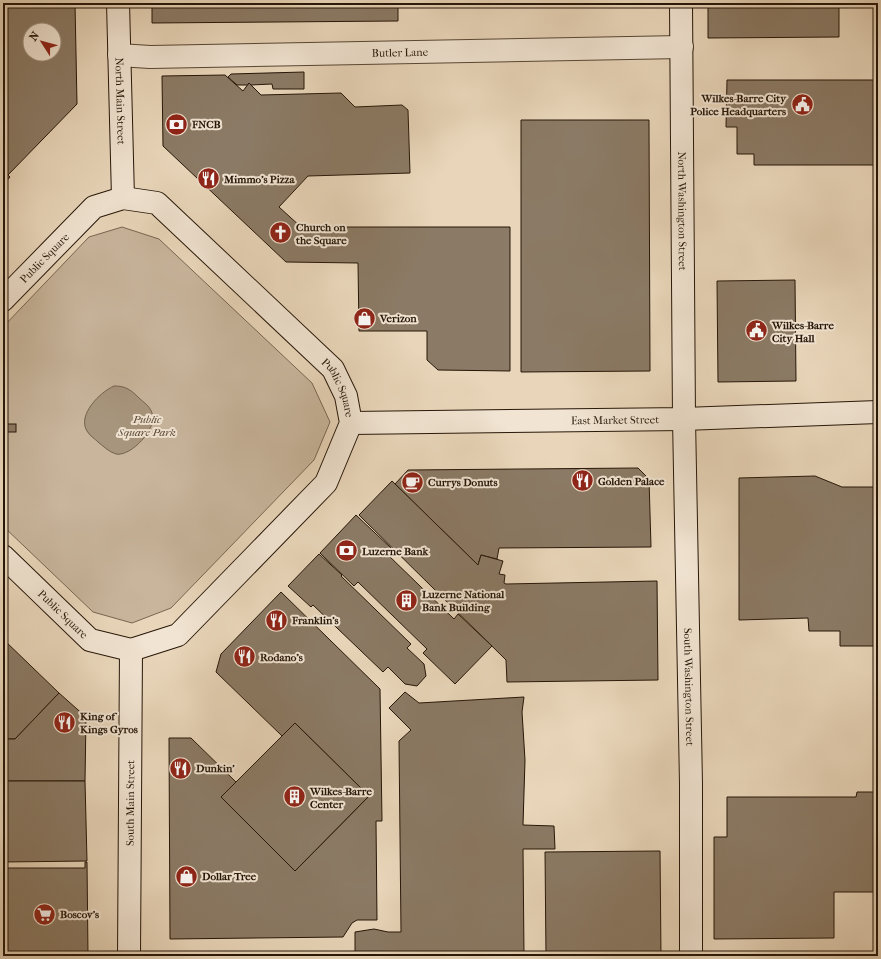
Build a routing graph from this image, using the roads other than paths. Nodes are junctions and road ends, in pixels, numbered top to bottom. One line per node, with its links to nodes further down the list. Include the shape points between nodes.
1 (118, 3): 4 (street, North Main Street)
2 (681, 3): 3 (street, North Washington Street)
3 (682, 47): 4 (street, Butler Lane, via 150,57); 8 (street, North Washington Street)
4 (118, 55): 5 (street, North Main Street)
5 (123, 198): 6 (street, Public Square, via 94,207); 9 (street, Public Square, via 157,203 333,369 346,396)
6 (3, 300)
7 (878, 412): 8 (street, East Market Street)
8 (684, 419): 9 (street, East Market Street); 13 (street, South Washington Street, via 691,784)
9 (351, 423): 11 (street, Public Square, via 326,483 178,635)
10 (3, 556): 11 (street, Public Square, via 90,640)
11 (131, 650): 12 (street, South Main Street)
12 (129, 956)
13 (691, 956)

